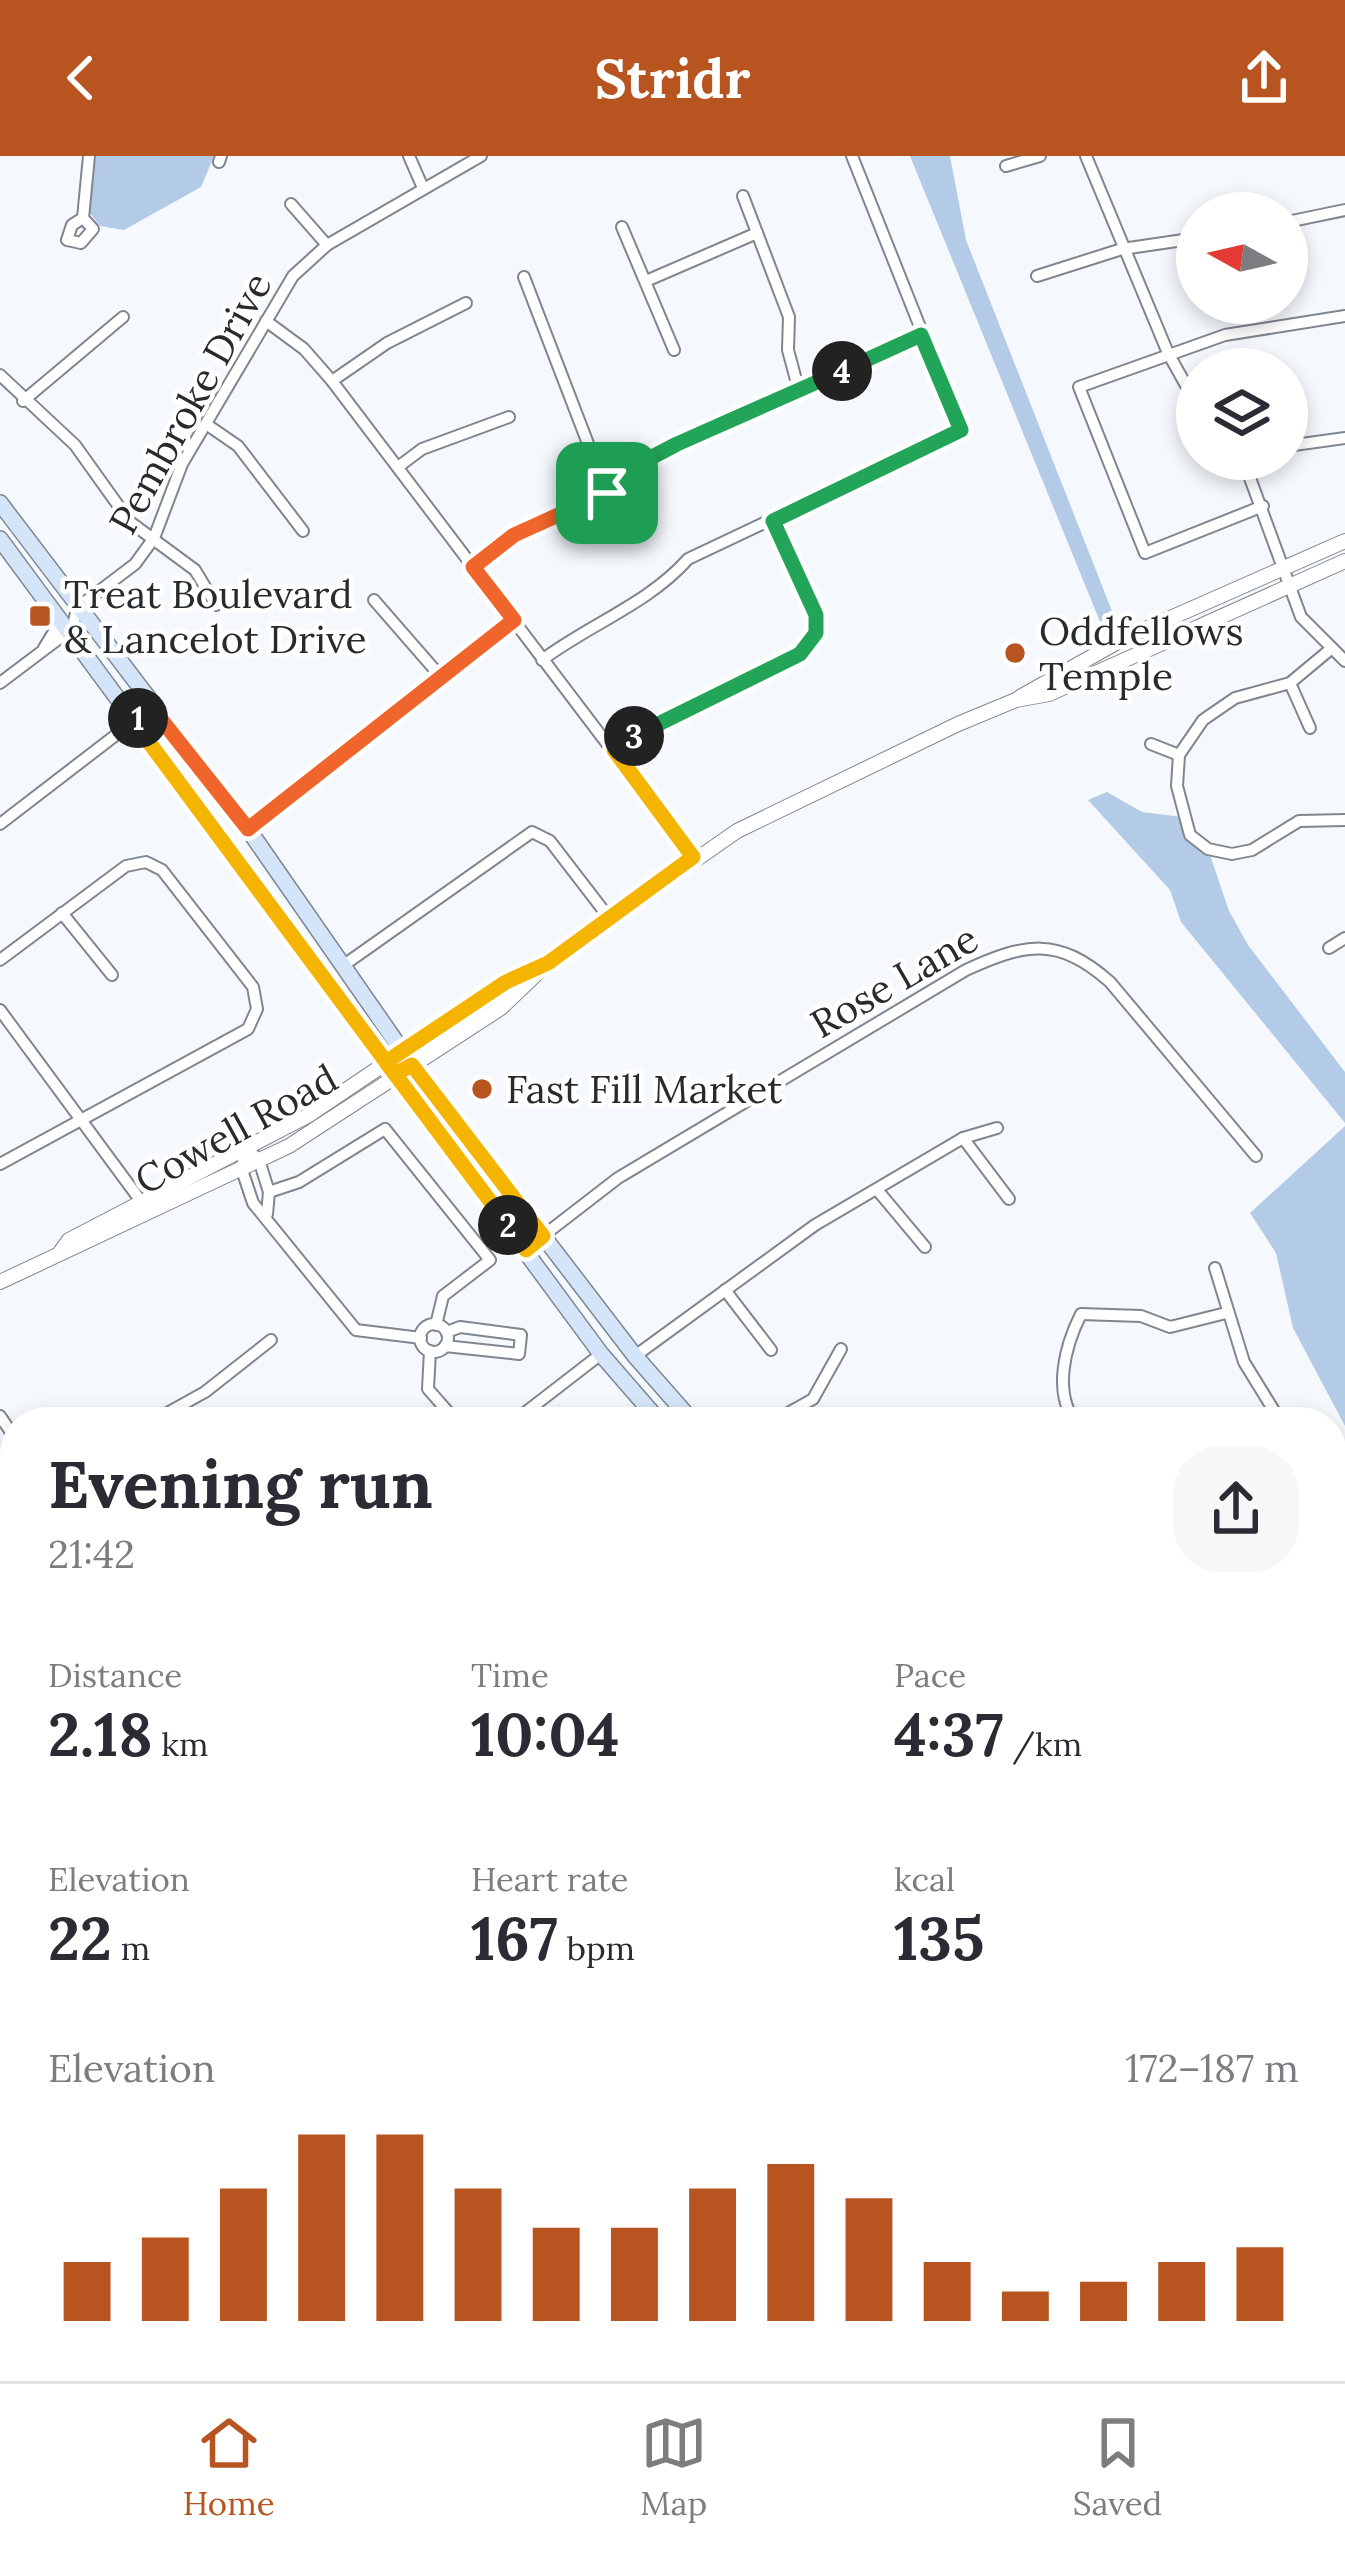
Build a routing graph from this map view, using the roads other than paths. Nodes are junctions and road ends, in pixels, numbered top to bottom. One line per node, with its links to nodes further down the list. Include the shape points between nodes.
1 (89, 156): 12 (street)
2 (409, 156): 8 (street)
3 (481, 156): 8 (street, Pembroke Drive)
4 (852, 156): 26 (street)
5 (1040, 156): 7 (street)
6 (1086, 156): 18 (street)
7 (1006, 166)
8 (423, 188): 17 (street, Pembroke Drive)
9 (743, 196): 15 (street)
10 (292, 204): 17 (street)
11 (1345, 210): 13 (street)
12 (83, 218)
13 (1308, 218)
14 (622, 227): 21 (street)
15 (757, 232): 21 (street); 32 (street, via 789,317)
16 (1176, 241): 18 (street)
17 (327, 245): 25 (street, Pembroke Drive, via 293,276)
18 (1121, 249): 19 (street); 28 (street)
19 (1037, 276)
20 (524, 277): 40 (street)
21 (646, 281): 27 (street)
22 (466, 302): 31 (street)
23 (1345, 316): 28 (street)
24 (123, 317): 33 (street)
25 (266, 321): 31 (street); 35 (street, Pembroke Drive)
26 (921, 335): 32 (street); 43 (street, via 961,430)
27 (674, 350)
28 (1168, 353): 29 (street); 42 (street, via 1079,387 1144,554)
29 (1176, 367)
30 (0, 375): 33 (street)
31 (332, 381): 38 (street)
32 (799, 391): 40 (street, via 637,465)
33 (23, 401): 45 (street, via 75,445 130,522)
34 (509, 417): 38 (street, via 422,448)
35 (206, 424): 44 (street, via 238,446); 45 (street, Pembroke Drive)
36 (1345, 438): 37 (street)
37 (1308, 443)
38 (398, 467): 49 (street)
39 (1252, 480): 42 (street)
40 (607, 493): 49 (street, via 514,535)
41 (0, 502): 53 (main road)
42 (1263, 506): 50 (street)
43 (773, 521): 58 (street, via 688,559 662,588); 67 (street, via 816,615 816,633 800,654)
44 (303, 531)
45 (154, 538): 52 (street, via 195,570); 53 (street, Pembroke Drive, via 135,564)
46 (0, 540): 53 (street, via 55,604); 55 (main road)
47 (1345, 541): 50 (street, Cowell Road)
48 (1345, 561): 50 (street, Cowell Road)
49 (473, 567): 54 (street)
50 (1287, 580): 56 (street, via 1301,616); 72 (street, Cowell Road, via 1049,694 1016,700 785,806)
51 (374, 599): 60 (street)
52 (216, 605)
53 (77, 608): 57 (street, via 73,626); 63 (main road)
54 (514, 620): 58 (street); 60 (street)
55 (65, 625): 57 (main road); 61 (street)
56 (1332, 648): 59 (street); 62 (street)
57 (86, 655): 64 (main road)
58 (542, 660): 67 (street)
59 (1345, 661)
60 (441, 677): 71 (street)
61 (0, 683)
62 (1290, 683): 65 (street); 68 (street, via 1216,709)
63 (152, 708): 64 (street); 71 (main road)
64 (134, 722): 70 (street); 82 (main road)
65 (1310, 728)
66 (1151, 744): 68 (street)
67 (614, 750): 72 (street)
68 (1179, 755): 69 (street, via 1180,810 1190,835 1208,849 1252,850 1299,821)
69 (1345, 820)
70 (0, 824)
71 (248, 829): 78 (main road)
72 (693, 857): 74 (street, Cowell Road)
73 (62, 913): 77 (street); 79 (street); 83 (street, via 126,866 146,862 162,871 254,987 257,1009 248,1029)
74 (610, 919): 78 (street, via 550,841 532,832); 81 (street, Cowell Road, via 506,982)
75 (1345, 938): 76 (street)
76 (1329, 948)
77 (0, 960)
78 (344, 965): 81 (main road)
79 (112, 976)
80 (0, 1010): 83 (street)
81 (407, 1058): 82 (street, Cowell Road); 96 (main road)
82 (391, 1068): 86 (street, Cowell Road); 98 (main road)
83 (83, 1118): 88 (street); 93 (street)
84 (997, 1128): 85 (street)
85 (963, 1138): 91 (street); 92 (street)
86 (254, 1155): 89 (street, Cowell Road); 90 (street); 93 (street, Cowell Road)
87 (1256, 1156): 96 (street, Rose Lane, via 1084,959 1013,948 618,1178)
88 (0, 1164)
89 (241, 1167): 94 (street, via 253,1203); 95 (street, Cowell Road)
90 (269, 1192): 94 (street); 104 (street, via 385,1129 490,1260 443,1296)
91 (879, 1192): 97 (street); 102 (street, via 815,1225)
92 (1010, 1198)
93 (142, 1201): 95 (street); 99 (street, Cowell Road)
94 (267, 1214): 105 (street, via 356,1330)
95 (151, 1216): 99 (street, Cowell Road)
96 (543, 1236): 98 (street, Rose Lane); 111 (main road)
97 (926, 1247)
98 (526, 1250): 110 (main road)
99 (62, 1251): 101 (street, Cowell Road)
100 (1215, 1268): 103 (street)
101 (0, 1282)
102 (725, 1289): 107 (street); 111 (street)
103 (1226, 1313): 118 (street, via 1170,1327 1141,1316 1081,1314 1062,1389); 119 (street)
104 (443, 1334): 104 (street, via 519,1354 522,1343 521,1335 460,1328); 105 (street, via 427,1327); 109 (street)
105 (421, 1338): 109 (street)
106 (271, 1340): 112 (street)
107 (771, 1349)
108 (841, 1349): 117 (street, via 831,1376)
109 (430, 1352): 113 (street, via 428,1389)
110 (601, 1354): 114 (street); 115 (main road)
111 (634, 1356): 116 (main road)
112 (178, 1407)
113 (444, 1407)
114 (532, 1407)
115 (646, 1407)
116 (680, 1407)
117 (799, 1407)
118 (1070, 1407)
119 (1272, 1407)

